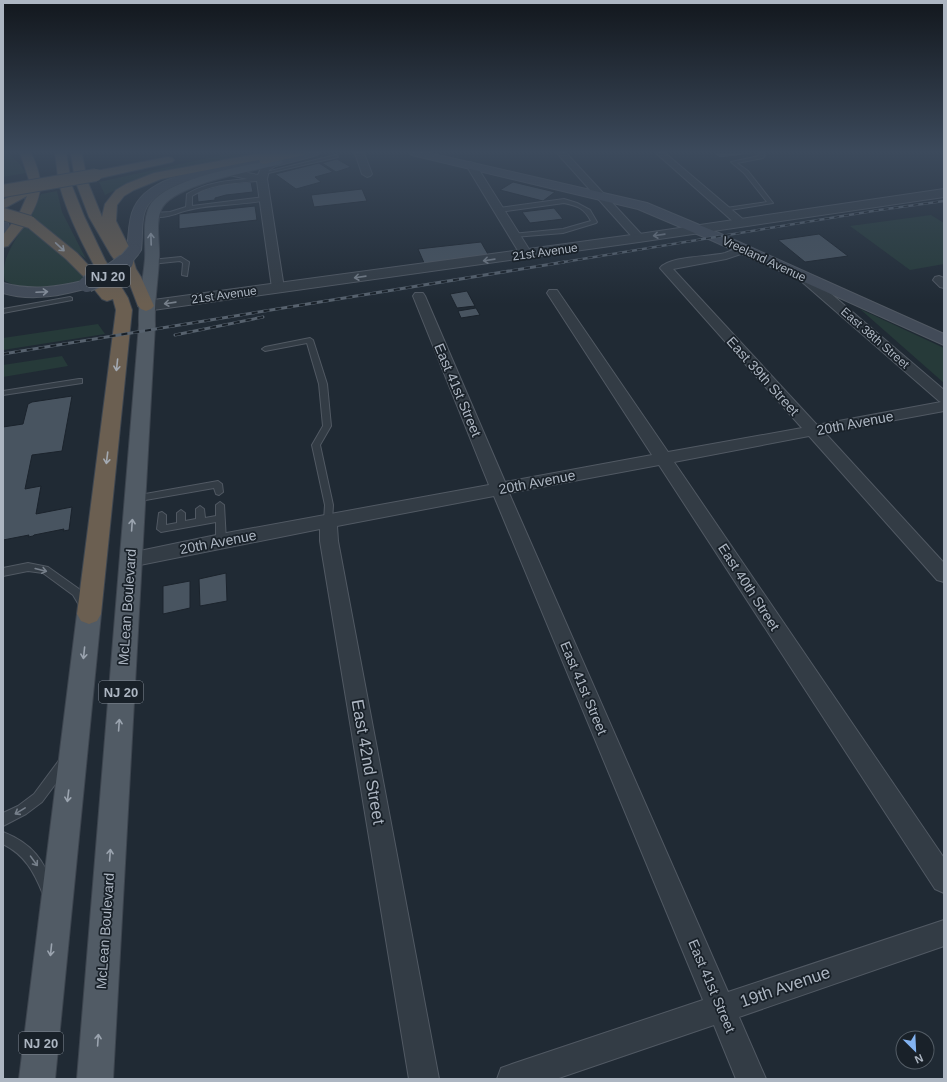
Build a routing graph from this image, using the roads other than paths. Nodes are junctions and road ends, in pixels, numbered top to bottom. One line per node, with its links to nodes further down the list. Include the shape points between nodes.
1 (29, 203): 29 (highway)
2 (73, 203): 43 (highway, NJ 20, via 82,229 120,298 124,310)
3 (91, 203): 33 (highway, McLean Boulevard / NJ 20, via 118,255)
4 (111, 203): 33 (highway, via 108,212 109,221 124,249)
5 (142, 203): 36 (main road, one-way to 5, bridge, via 24,292 68,289 87,284 118,268 128,260 134,250)
6 (158, 203): 22 (main road)
7 (189, 203): 18 (lane)
8 (227, 203): 18 (lane)
9 (266, 203): 37 (street)
10 (495, 203): 19 (street)
11 (552, 203): 19 (lane)
12 (572, 203): 27 (lane, via 588,211 594,222 563,231)
13 (607, 203): 28 (street)
14 (631, 203): 25 (main road, Vreeland Avenue)
15 (718, 203): 20 (street)
16 (767, 203): 20 (lane)
17 (873, 203): 23 (street, 21st Avenue)
18 (189, 208): 22 (lane, via 171,214)
19 (499, 210): 27 (street)
20 (726, 210): 23 (street)
21 (3, 214): 43 (highway, one-way to 43, bridge, via 30,222 93,277 115,307)
22 (154, 215): 32 (main road, one-way to 22)
23 (741, 223): 25 (street, 21st Avenue)
24 (3, 226): 26 (main road)
25 (698, 230): 28 (street, 21st Avenue, one-way to 28); 30 (main road, Vreeland Avenue)
26 (3, 231)
27 (514, 235): 31 (street)
28 (639, 238): 31 (street, 21st Avenue)
29 (3, 243)
30 (743, 250): 35 (main road, Vreeland Avenue); 50 (street, East 39th Street, via 666,268)
31 (526, 254): 37 (street, 21st Avenue, one-way to 37)
32 (151, 262): 34 (lane, via 181,259 186,262); 41 (main road)
33 (130, 269): 41 (highway, McLean Boulevard / NJ 20)
34 (185, 275)
35 (805, 278): 44 (main road, Vreeland Avenue); 48 (street, East 38th Street)
36 (3, 288)
37 (278, 288): 41 (street, 21st Avenue, one-way to 41)
38 (554, 293): 51 (street, East 40th Street)
39 (419, 296): 53 (street, East 41st Street)
40 (70, 299): 42 (lane)
41 (146, 306): 54 (main road, McLean Boulevard / NJ 20)
42 (3, 311)
43 (121, 326): 67 (highway, NJ 20, one-way to 67)
44 (944, 340)
45 (265, 349): 60 (lane, East 42nd Street, via 310,340 324,384 327,426 316,445 329,505)
46 (79, 381): 47 (lane)
47 (3, 393)
48 (944, 398)
49 (944, 406): 50 (street, 20th Avenue)
50 (812, 431): 51 (street, 20th Avenue); 66 (street, East 39th Street)
51 (664, 458): 53 (street, 20th Avenue); 71 (street, East 40th Street)
52 (219, 488): 54 (lane, via 162,498)
53 (499, 489): 60 (street, 20th Avenue); 74 (street, East 41st Street)
54 (134, 499): 64 (main road, McLean Boulevard / NJ 20, one-way to 54)
55 (220, 505): 59 (lane)
56 (200, 509): 61 (lane)
57 (181, 512): 62 (lane)
58 (162, 515): 62 (lane, via 161,529)
59 (220, 518): 61 (lane); 63 (lane)
60 (328, 521): 63 (street, 20th Avenue); 77 (street, East 42nd Street, via 329,541)
61 (201, 522): 62 (lane)
62 (181, 526)
63 (221, 541): 64 (street, 20th Avenue)
64 (130, 560): 76 (main road, McLean Boulevard / NJ 20, one-way to 64)
65 (3, 572): 67 (lane, one-way to 67, via 28,567 45,570 76,592)
66 (944, 575)
67 (89, 614): 68 (main road, NJ 20, one-way to 68)
68 (74, 751): 69 (lane, one-way to 69, via 38,798); 72 (main road, NJ 20, one-way to 72)
69 (3, 820)
70 (3, 838): 72 (lane, one-way to 72, via 34,858 43,875)
71 (944, 880)
72 (55, 912): 75 (main road, NJ 20, one-way to 75, via 45,1006)
73 (944, 933): 74 (street, 19th Avenue)
74 (722, 1008): 78 (street, 19th Avenue); 79 (street, East 41st Street)
75 (32, 1068)
76 (95, 1079)
77 (424, 1079)
78 (512, 1079)
79 (751, 1079)

